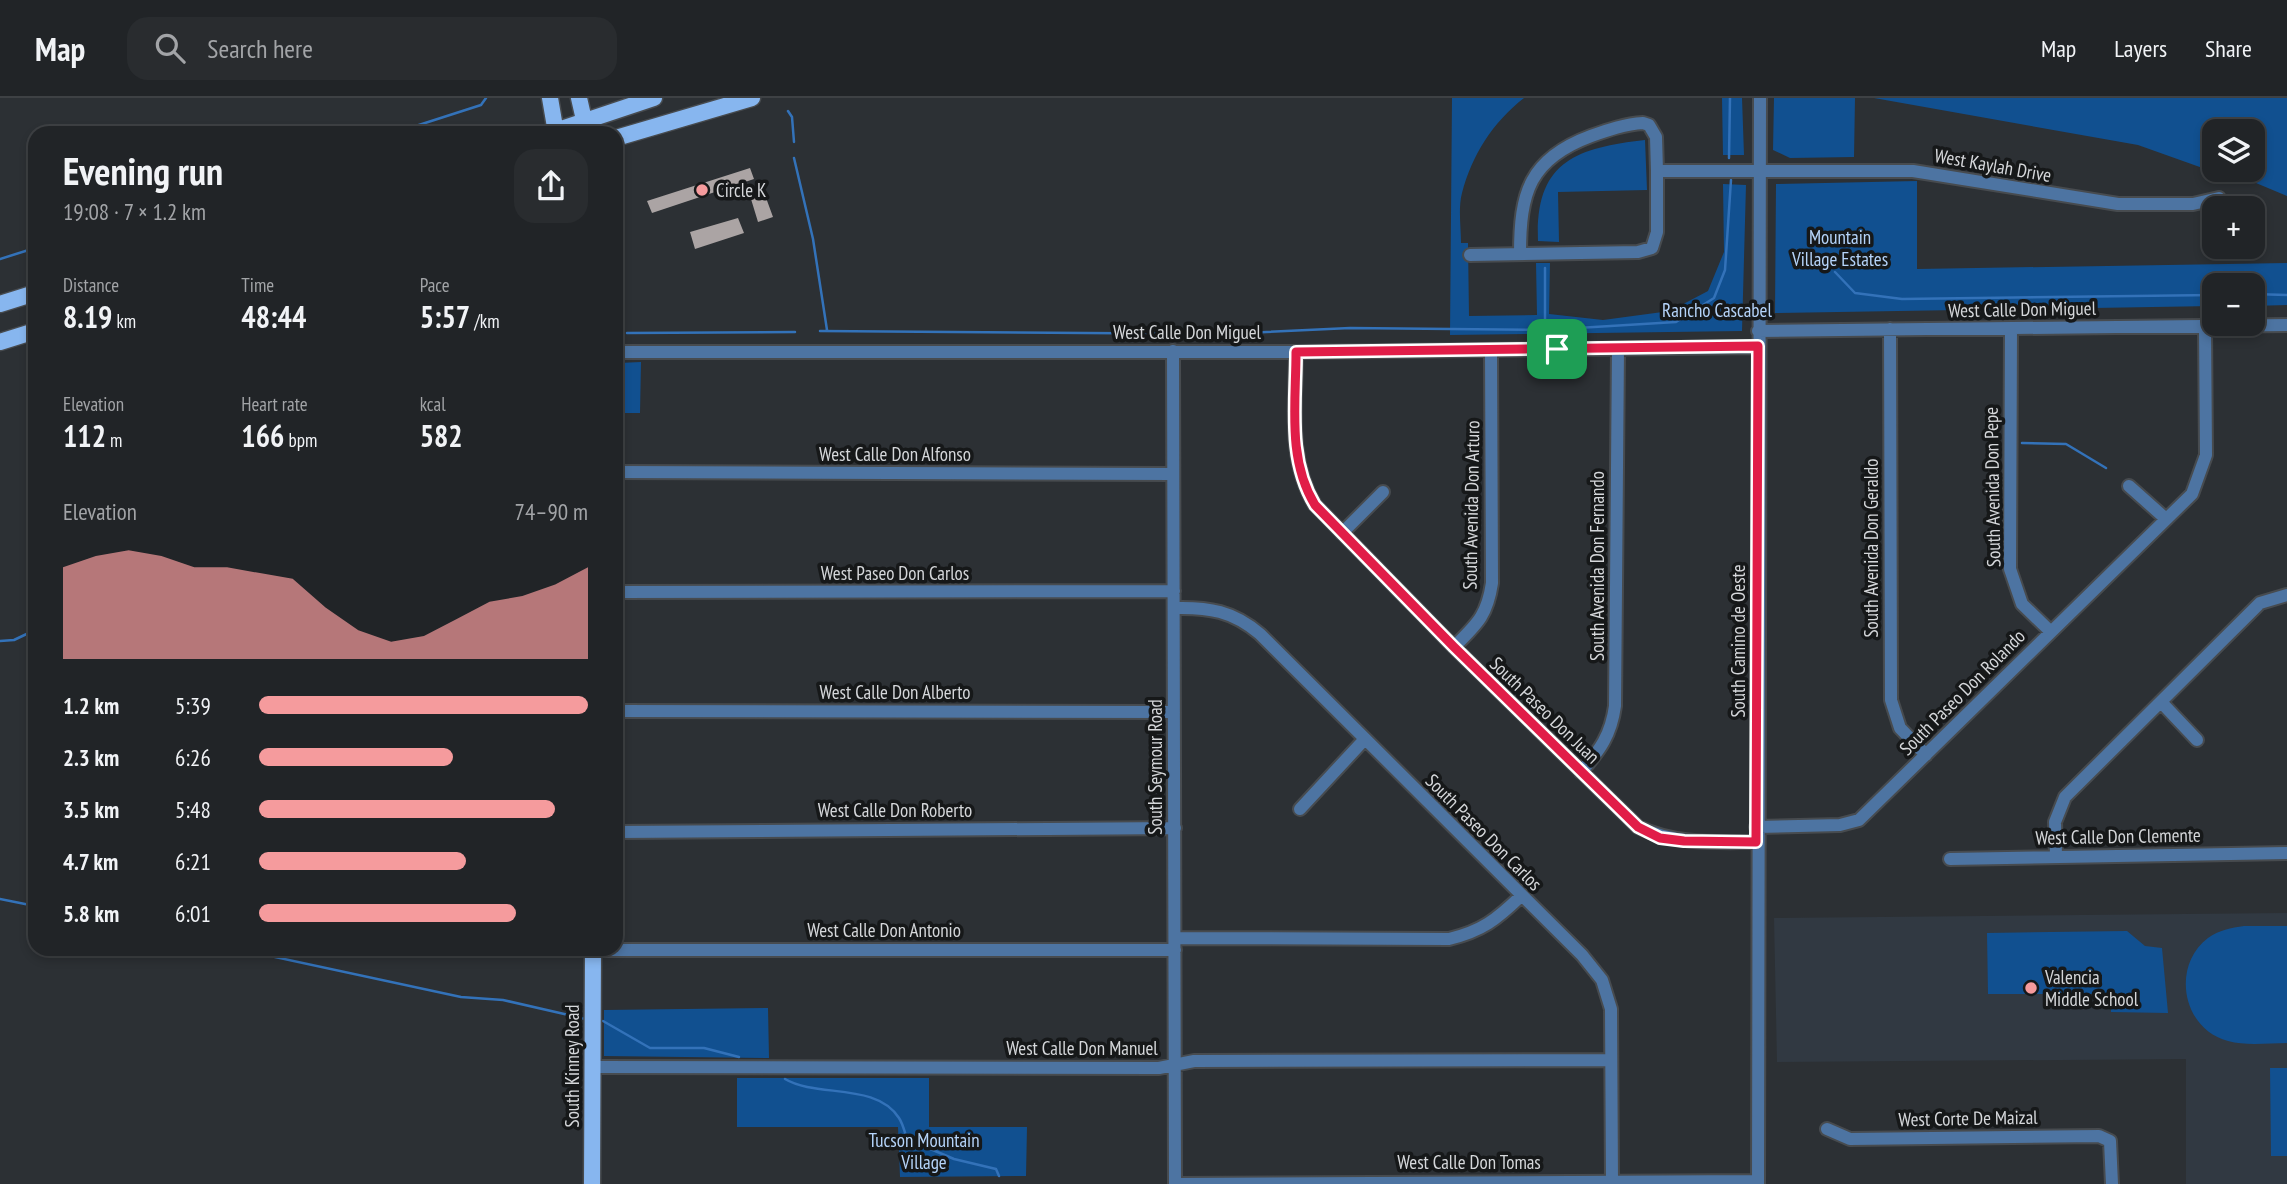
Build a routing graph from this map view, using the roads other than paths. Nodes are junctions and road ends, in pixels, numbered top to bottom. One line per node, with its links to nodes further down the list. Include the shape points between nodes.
1 (550, 98): 6 (main road)
2 (579, 98): 7 (main road)
3 (654, 98): 8 (main road)
4 (752, 98): 9 (main road)
5 (1760, 98): 10 (street, South Camino de Oeste)
6 (553, 126)
7 (586, 126)
8 (588, 126)
9 (623, 136)
10 (1759, 170): 11 (street, West Kaylah Drive); 12 (street, West Kaylah Drive, via 1913,171 2118,204); 22 (street, South Camino de Oeste)
11 (1657, 171): 13 (street, via 1657,232 1652,248); 13 (street, via 1652,122 1594,135 1560,150 1530,183 1522,206)
12 (2202, 202)
13 (1520, 254): 14 (street)
14 (1470, 256)
15 (28, 295): 16 (main road)
16 (0, 304)
17 (2265, 325): 18 (street, West Calle Don Miguel)
18 (2287, 325)
19 (2202, 326): 20 (street, West Calle Don Miguel)
20 (2011, 328): 21 (street, West Calle Don Miguel); 42 (street, South Avenida Don Pepe, via 2010,569 2022,604)
21 (1890, 329): 22 (street, West Calle Don Miguel); 49 (street, South Avenida Don Geraldo, via 1891,700 1900,728)
22 (1758, 331): 26 (street, South Camino de Oeste)
23 (28, 333): 25 (main road)
24 (2205, 336): 36 (street, South Paseo Don Rolando, via 2206,455 2192,494)
25 (0, 342)
26 (1758, 346): 27 (street, West Calle Don Miguel); 52 (street, South Camino de Oeste)
27 (1618, 349): 28 (street, West Calle Don Miguel); 50 (street, South Avenida Don Fernando, via 1615,706 1611,731)
28 (1491, 350): 31 (street, West Calle Don Miguel); 43 (street, South Avenida Don Arturo, via 1492,583 1480,622)
29 (1173, 351): 30 (street, West Calle Don Miguel); 31 (street, West Calle Don Miguel); 33 (street, South Seymour Road)
30 (623, 352)
31 (1296, 352): 37 (street, South Paseo Don Juan, via 1295,453 1302,484)
32 (623, 471): 33 (street, West Calle Don Alfonso)
33 (1173, 474): 38 (street, South Seymour Road)
34 (2129, 486): 36 (street)
35 (1383, 492): 37 (street)
36 (2166, 519): 42 (street, South Paseo Don Rolando)
37 (1342, 533): 43 (street, South Paseo Don Juan)
38 (1174, 591): 39 (street, West Paseo Don Carlos); 41 (street, South Seymour Road)
39 (623, 592)
40 (2287, 595): 44 (street, via 2260,603)
41 (1174, 608): 46 (street, South Seymour Road); 47 (street, South Paseo Don Carlos, via 1207,607 1244,620)
42 (2050, 632): 49 (street, South Paseo Don Rolando)
43 (1454, 647): 50 (street, South Paseo Don Juan)
44 (2161, 702): 48 (street); 57 (street, via 2066,797 2055,822)
45 (623, 711): 46 (street, West Calle Don Alberto)
46 (1174, 712): 53 (street, South Seymour Road)
47 (1364, 740): 51 (street); 59 (street, South Paseo Don Carlos)
48 (2197, 740)
49 (1926, 755): 52 (street, South Paseo Don Rolando, via 1859,820 1830,826)
50 (1581, 772): 55 (street, South Paseo Don Juan, via 1638,827 1660,838)
51 (1300, 809)
52 (1756, 827): 55 (street, South Camino de Oeste)
53 (1175, 828): 54 (street, West Calle Don Roberto); 60 (street, South Seymour Road)
54 (623, 832)
55 (1756, 842): 68 (street, South Camino de Oeste)
56 (2287, 853): 57 (street, West Calle Don Clemente)
57 (2056, 855): 58 (street, West Calle Don Clemente)
58 (1950, 859)
59 (1521, 896): 60 (street, West Calle Don Antonio, via 1475,933 1449,939); 63 (street, South Paseo Don Carlos, via 1602,980 1611,1009)
60 (1175, 944): 61 (street, West Calle Don Antonio); 64 (street, South Seymour Road)
61 (623, 949)
62 (593, 956): 65 (main road, South Kinney Road)
63 (1611, 1060): 64 (street, West Calle Don Manuel, via 1194,1061); 67 (street, South Paseo Don Carlos)
64 (1176, 1065): 65 (street, West Calle Don Manuel); 70 (street, South Seymour Road)
65 (594, 1067): 69 (main road, South Kinney Road)
66 (1827, 1129): 71 (street, West Corte De Maizal, via 1850,1139 2099,1136 2110,1141)
67 (1612, 1182): 68 (street, West Calle Don Tomas); 70 (street, West Calle Don Tomas)
68 (1758, 1183)
69 (592, 1184)
70 (1177, 1184)
71 (2112, 1184)

